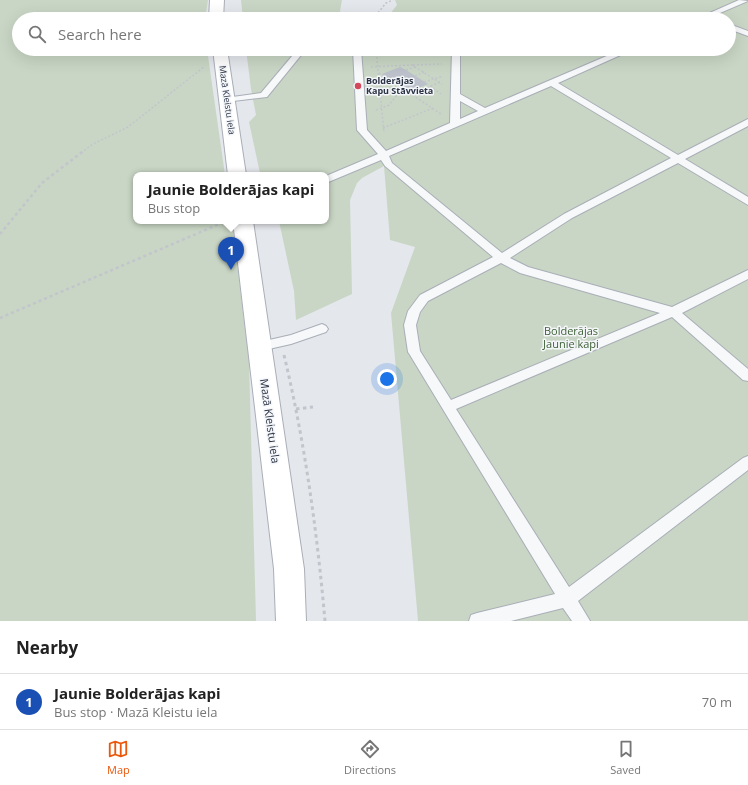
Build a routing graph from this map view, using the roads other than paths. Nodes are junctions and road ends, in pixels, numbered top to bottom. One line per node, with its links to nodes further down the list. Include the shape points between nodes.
1 (217, 0): 3 (main road)
2 (745, 0): 4 (lane)
3 (216, 12)
4 (720, 12)
5 (736, 29): 6 (lane)
6 (748, 34)
7 (221, 56): 14 (main road, Mazā Kleistu iela)
8 (296, 56): 14 (lane, via 264,95)
9 (357, 56): 18 (lane, via 364,132)
10 (456, 56): 13 (lane)
11 (614, 56): 12 (lane)
12 (551, 83): 15 (lane); 19 (lane)
13 (456, 94): 15 (lane); 17 (lane)
14 (228, 100): 20 (main road, Mazā Kleistu iela)
15 (484, 111): 17 (lane)
16 (748, 122): 19 (lane)
17 (456, 124): 18 (lane)
18 (384, 155): 21 (lane); 24 (lane, via 388,164)
19 (679, 159): 22 (lane); 24 (lane, via 568,216)
20 (237, 172)
21 (329, 179)
22 (748, 202)
23 (244, 224): 28 (main road, Mazā Kleistu iela)
24 (501, 258): 26 (lane, via 524,270); 30 (lane, via 424,298 414,311 410,325 414,352)
25 (748, 274): 26 (lane)
26 (673, 312): 29 (lane); 30 (lane)
27 (322, 328): 28 (lane, via 302,338)
28 (271, 345): 33 (main road, Mazā Kleistu iela)
29 (748, 376)
30 (447, 407): 32 (lane)
31 (748, 462): 32 (lane)
32 (567, 599): 34 (lane); 35 (lane)
33 (291, 621)
34 (477, 621)
35 (582, 621)

